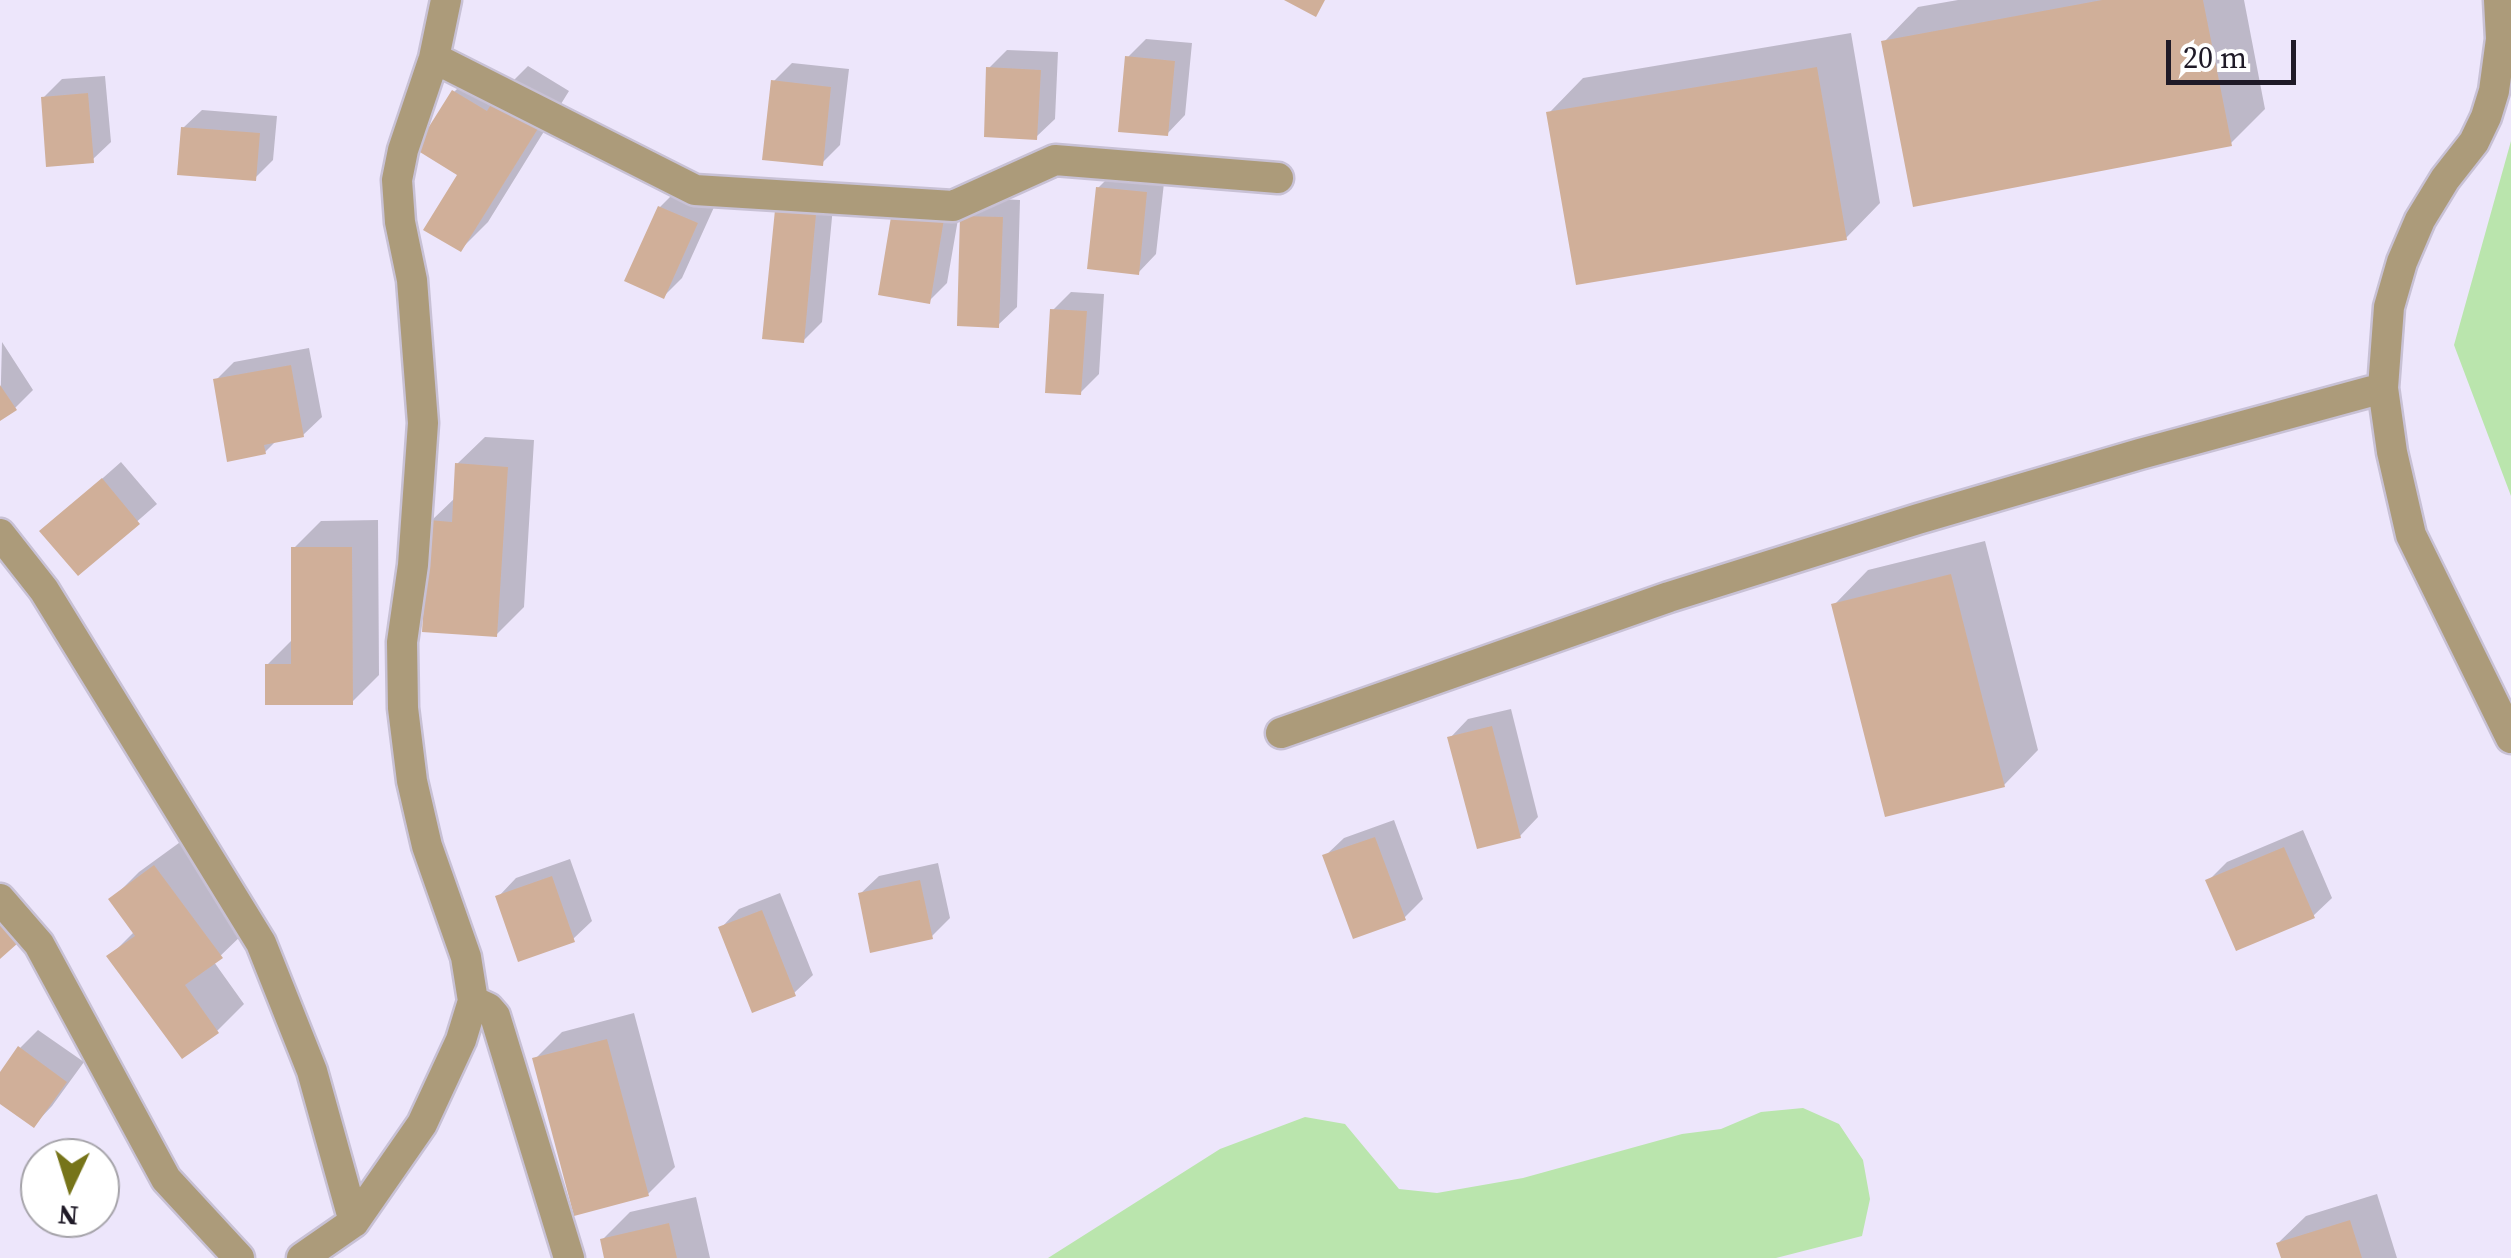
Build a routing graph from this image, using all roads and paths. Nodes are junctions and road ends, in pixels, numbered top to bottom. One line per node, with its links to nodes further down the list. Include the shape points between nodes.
1 (446, 0): 3 (street)
2 (2499, 0): 5 (street, via 2494,91 2474,142 2428,206 2402,262 2389,307)
3 (434, 58): 4 (street, via 696,190 953,206 1056,160); 10 (street, via 397,180 422,423 402,642 403,708 427,846 466,957)
4 (1278, 178)
5 (2383, 388): 7 (street, via 1900,524); 8 (street, via 2410,535)
6 (0, 534): 11 (street, via 44,590 261,943 312,1071)
7 (1281, 733)
8 (2511, 738)
9 (0, 899): 12 (street, via 39,944 166,1178)
10 (474, 1001): 11 (street, via 422,1124); 14 (street, via 496,1016)
11 (354, 1222): 13 (street)
12 (220, 1252)
13 (302, 1258)
14 (569, 1258)

